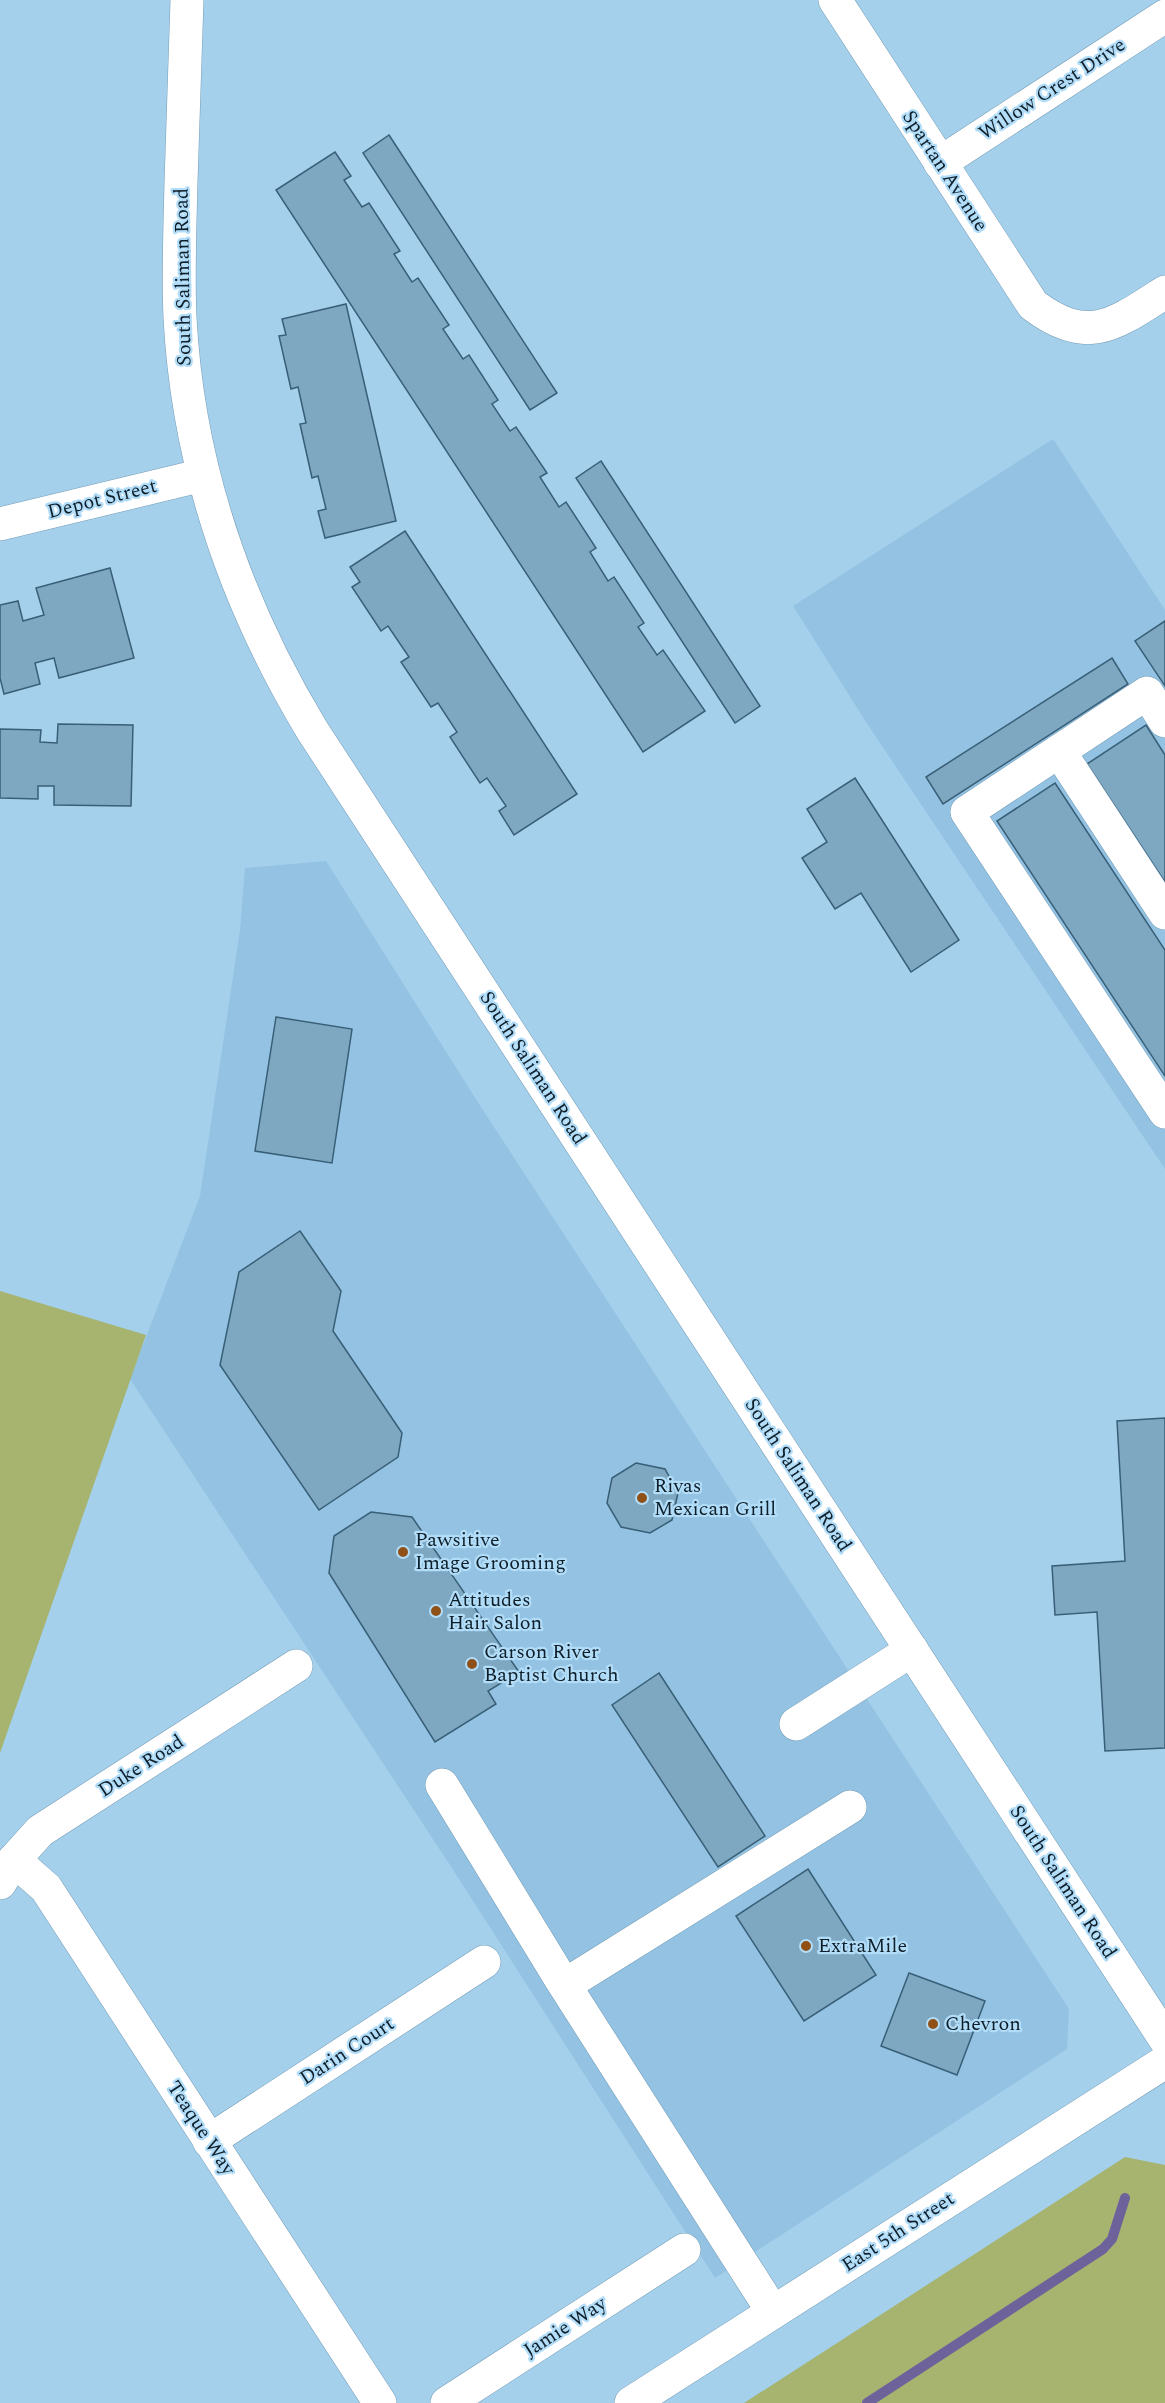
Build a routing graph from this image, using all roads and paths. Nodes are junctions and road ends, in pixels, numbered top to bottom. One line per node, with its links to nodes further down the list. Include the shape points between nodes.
1 (187, 0): 6 (main road, South Saliman Road, via 180,318 189,405)
2 (835, 0): 4 (main road, Spartan Avenue)
3 (1165, 16): 4 (main road, Willow Crest Drive)
4 (940, 163): 5 (main road, Spartan Avenue, via 1026,297 1043,312 1070,325 1107,327)
5 (1165, 292)
6 (203, 475): 7 (main road, Depot Street); 12 (main road, South Saliman Road, via 243,598 297,706)
7 (0, 524)
8 (1165, 721): 9 (main road, via 1147,693)
9 (1059, 751): 10 (main road); 11 (main road, via 967,812)
10 (1165, 913)
11 (1165, 1112)
12 (912, 1650): 14 (main road); 20 (main road, South Saliman Road)
13 (296, 1666): 17 (main road, Duke Road, via 40,1831)
14 (796, 1725)
15 (442, 1785): 19 (main road)
16 (850, 1807): 19 (main road)
17 (7, 1872): 22 (main road, Teaque Way, via 46,1888)
18 (484, 1962): 22 (main road, Darin Court)
19 (565, 1984): 24 (main road)
20 (1165, 2038)
21 (1165, 2062): 24 (main road, East 5th Street)
22 (209, 2141): 25 (main road, Teaque Way)
23 (684, 2250): 26 (main road, Jamie Way)
24 (773, 2312): 27 (main road, East 5th Street)
25 (380, 2403)
26 (447, 2403)
27 (631, 2403)

